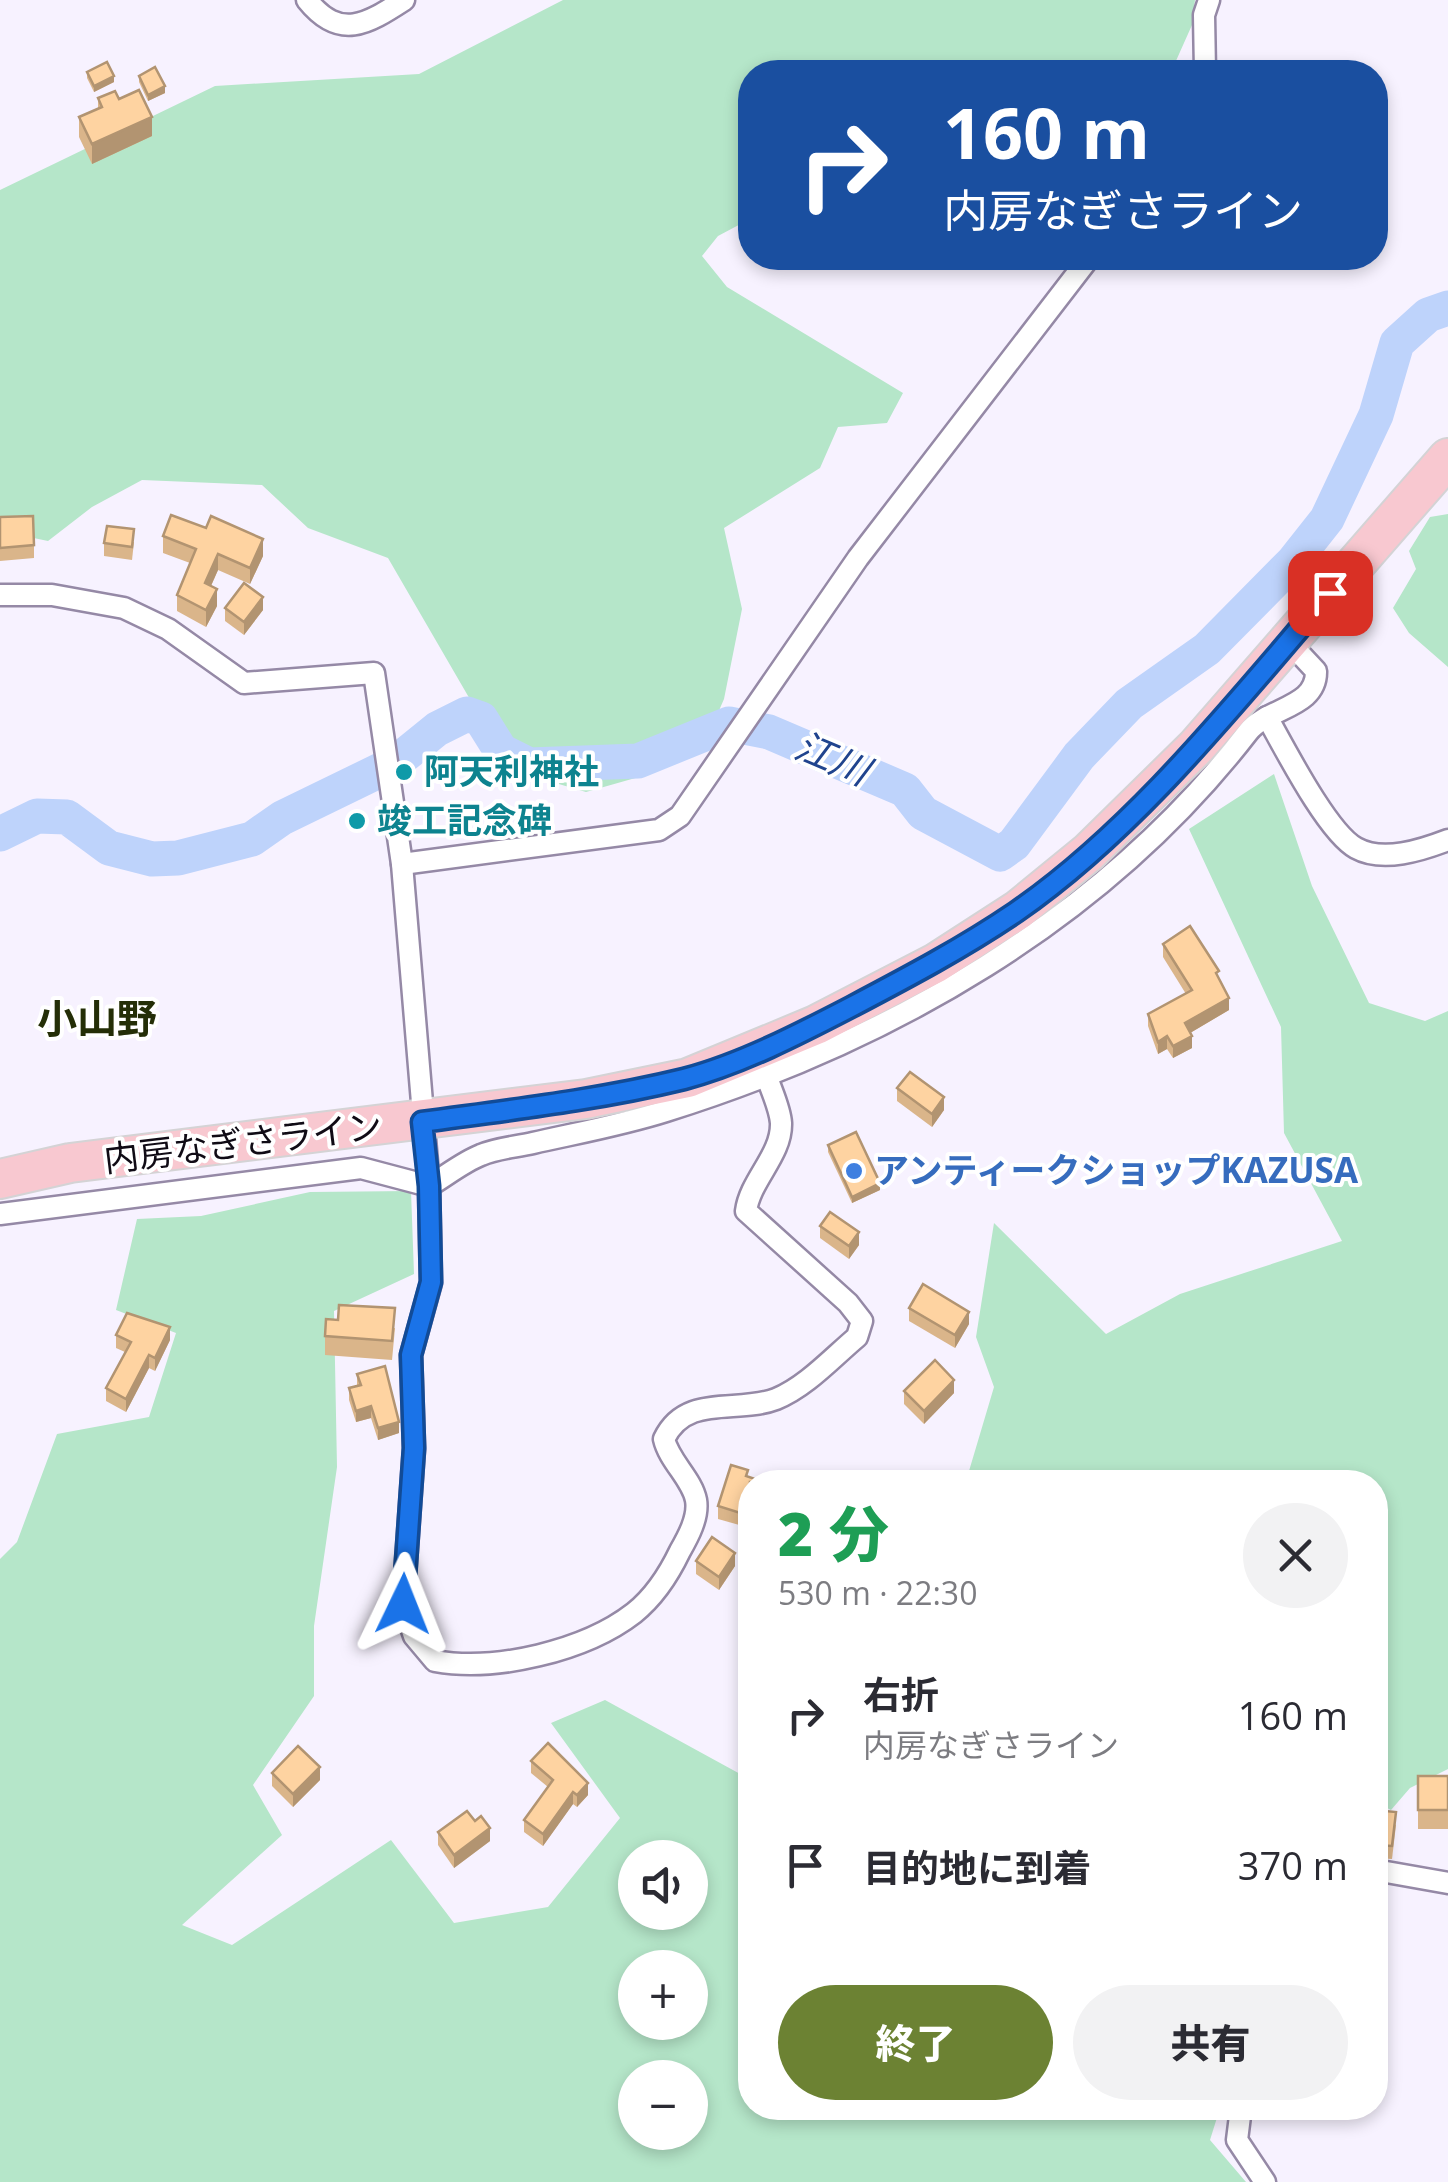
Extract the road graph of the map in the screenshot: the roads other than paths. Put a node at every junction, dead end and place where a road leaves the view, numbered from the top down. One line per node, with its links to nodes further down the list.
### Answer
1 (307, 0): 2 (street)
2 (404, 0)
3 (1209, 0): 4 (street)
4 (1205, 60)
5 (1080, 270): 11 (street)
6 (1448, 458): 8 (highway, 内房なぎさライン)
7 (0, 595): 11 (street)
8 (1288, 641): 9 (street); 13 (highway, 内房なぎさライン)
9 (1267, 717): 10 (street); 12 (street)
10 (1448, 840)
11 (402, 864): 13 (street)
12 (767, 1076): 15 (street); 15 (street)
13 (422, 1122): 14 (highway, 内房なぎさライン); 15 (street)
14 (0, 1179)
15 (429, 1186): 16 (street)
16 (0, 1214)
17 (1388, 1872): 18 (street)
18 (1448, 1883)
19 (1240, 2120): 20 (street)
20 (1265, 2182)

